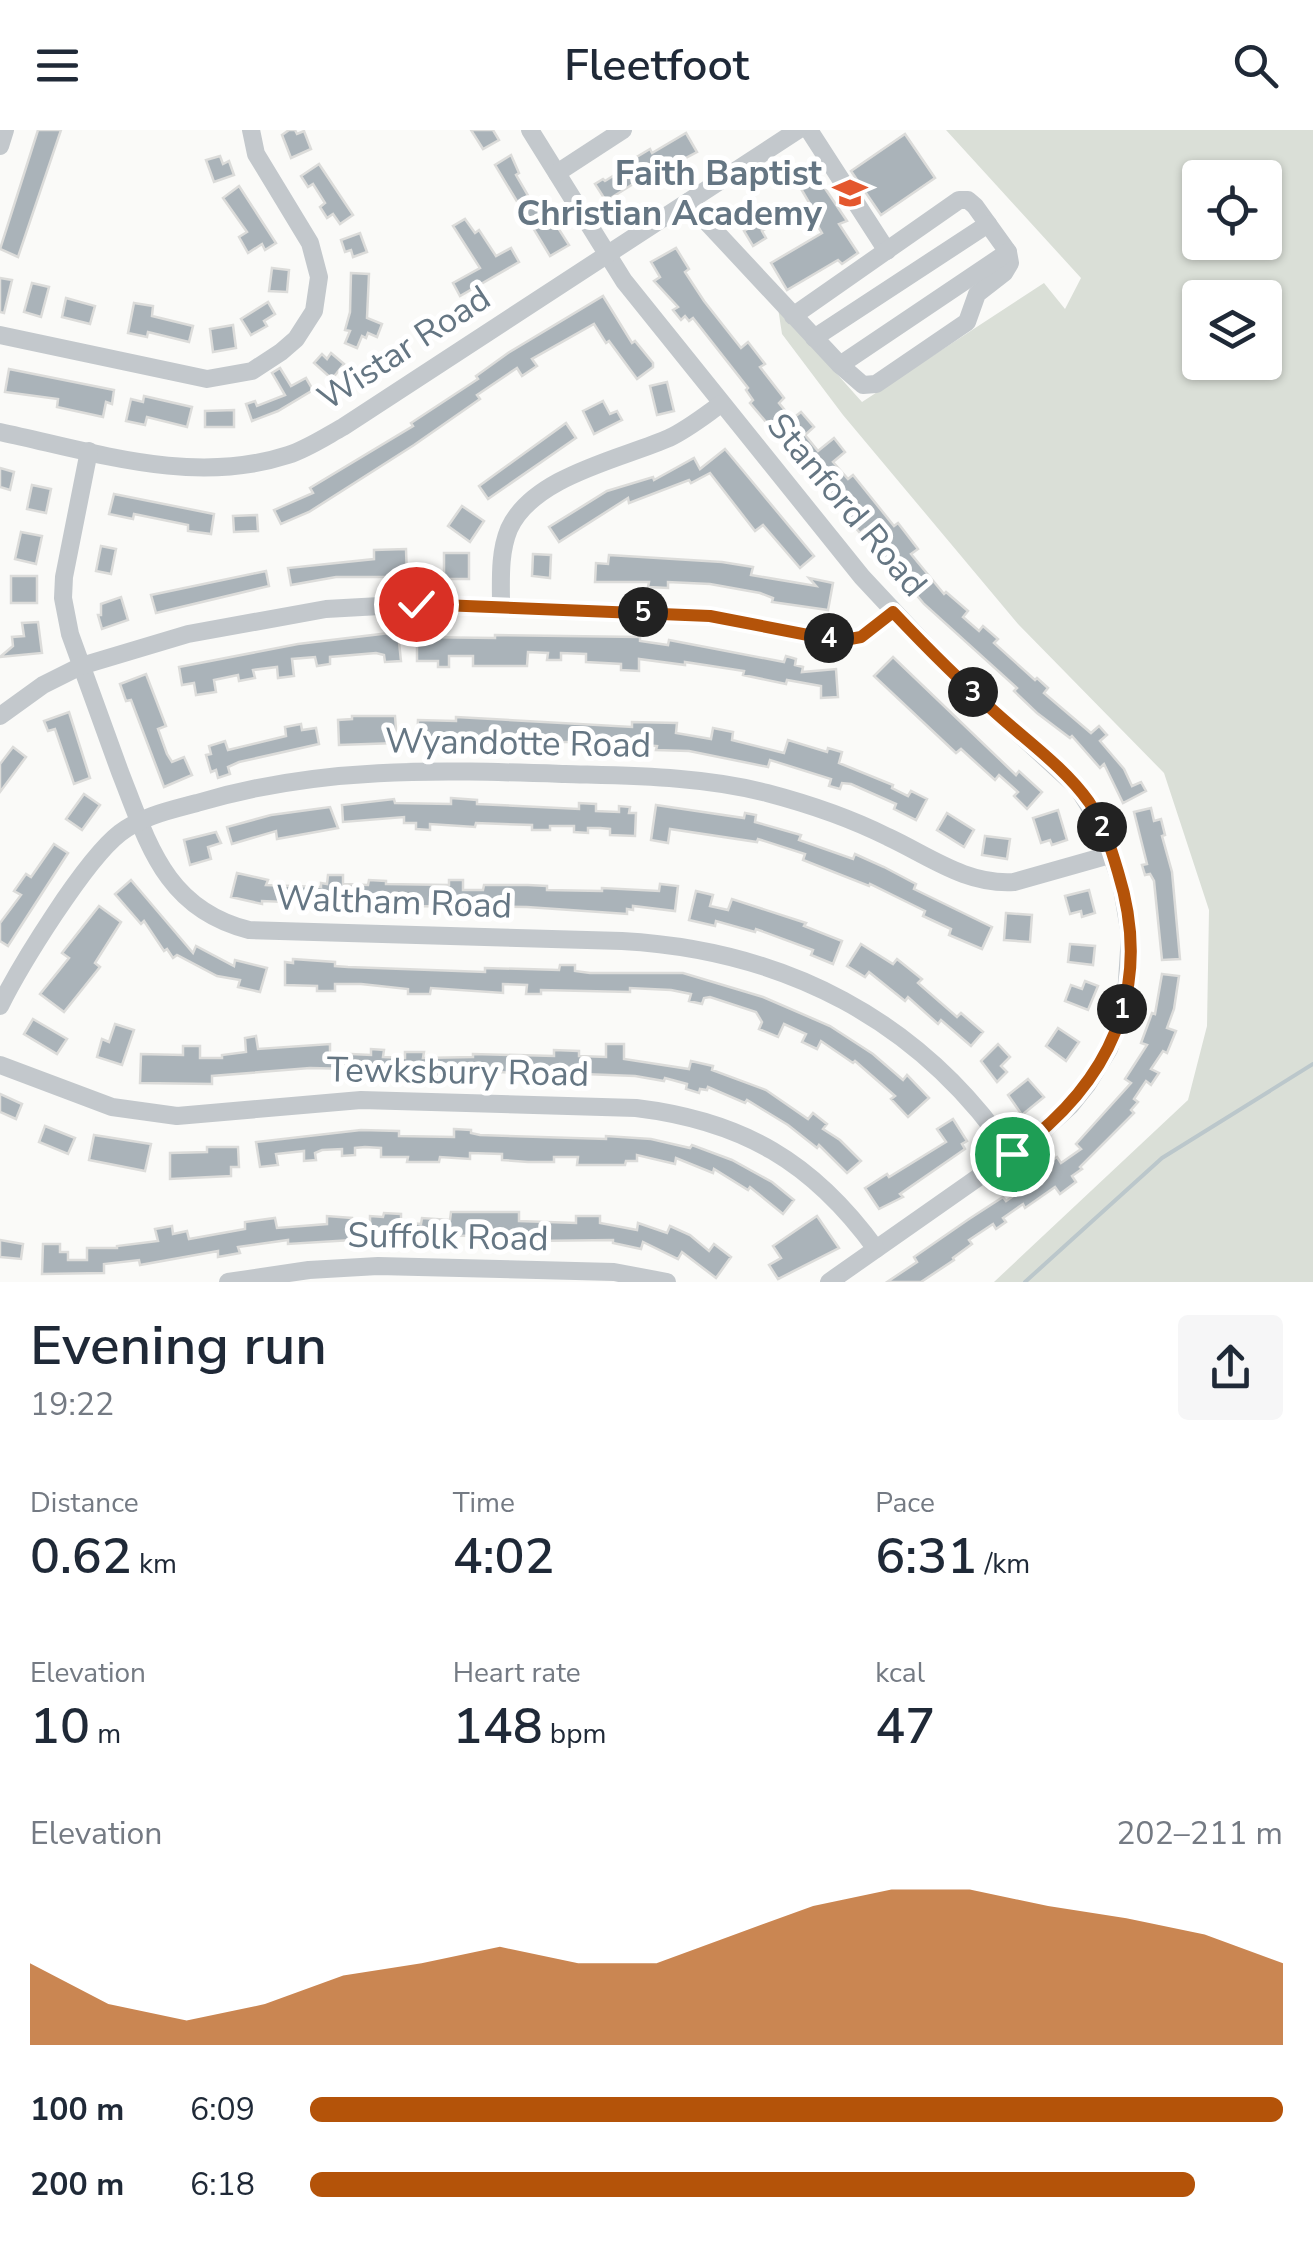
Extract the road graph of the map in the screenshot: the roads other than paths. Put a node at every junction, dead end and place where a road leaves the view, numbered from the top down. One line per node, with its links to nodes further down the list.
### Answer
1 (5, 130): 7 (street)
2 (251, 130): 15 (street)
3 (530, 130): 8 (street, Stanford Road)
4 (623, 130): 8 (street)
5 (798, 130): 9 (street, Wistar Road)
6 (810, 130): 11 (street)
7 (0, 146)
8 (556, 173): 13 (street, Stanford Road)
9 (688, 202): 13 (street, Wistar Road); 14 (street)
10 (988, 224): 11 (street); 12 (street); 16 (street)
11 (888, 251): 14 (street)
12 (1008, 252): 17 (street); 17 (street)
13 (608, 255): 18 (street, Stanford Road); 20 (street, Wistar Road)
14 (793, 316): 16 (street)
15 (0, 336)
16 (814, 338): 17 (street)
17 (840, 365)
18 (721, 404): 21 (street); 22 (street, Stanford Road)
19 (0, 432): 20 (street, Wistar Road)
20 (89, 450): 23 (street, Waltham Road)
21 (501, 606): 22 (street); 23 (street)
22 (893, 612): 26 (street, Stanford Road)
23 (81, 666): 24 (street); 25 (street, Waltham Road)
24 (0, 716)
25 (138, 822): 26 (street, Wyandotte Road); 27 (street, Wyandotte Road); 29 (street, Waltham Road)
26 (1112, 854): 29 (street, Stanford Road)
27 (0, 1006)
28 (0, 1065): 30 (street, Tewksbury Road)
29 (1012, 1154): 30 (street, Stanford Road)
30 (876, 1249): 33 (street, Stanford Road)
31 (228, 1282): 32 (street, Suffolk Road)
32 (666, 1282)
33 (829, 1282)

